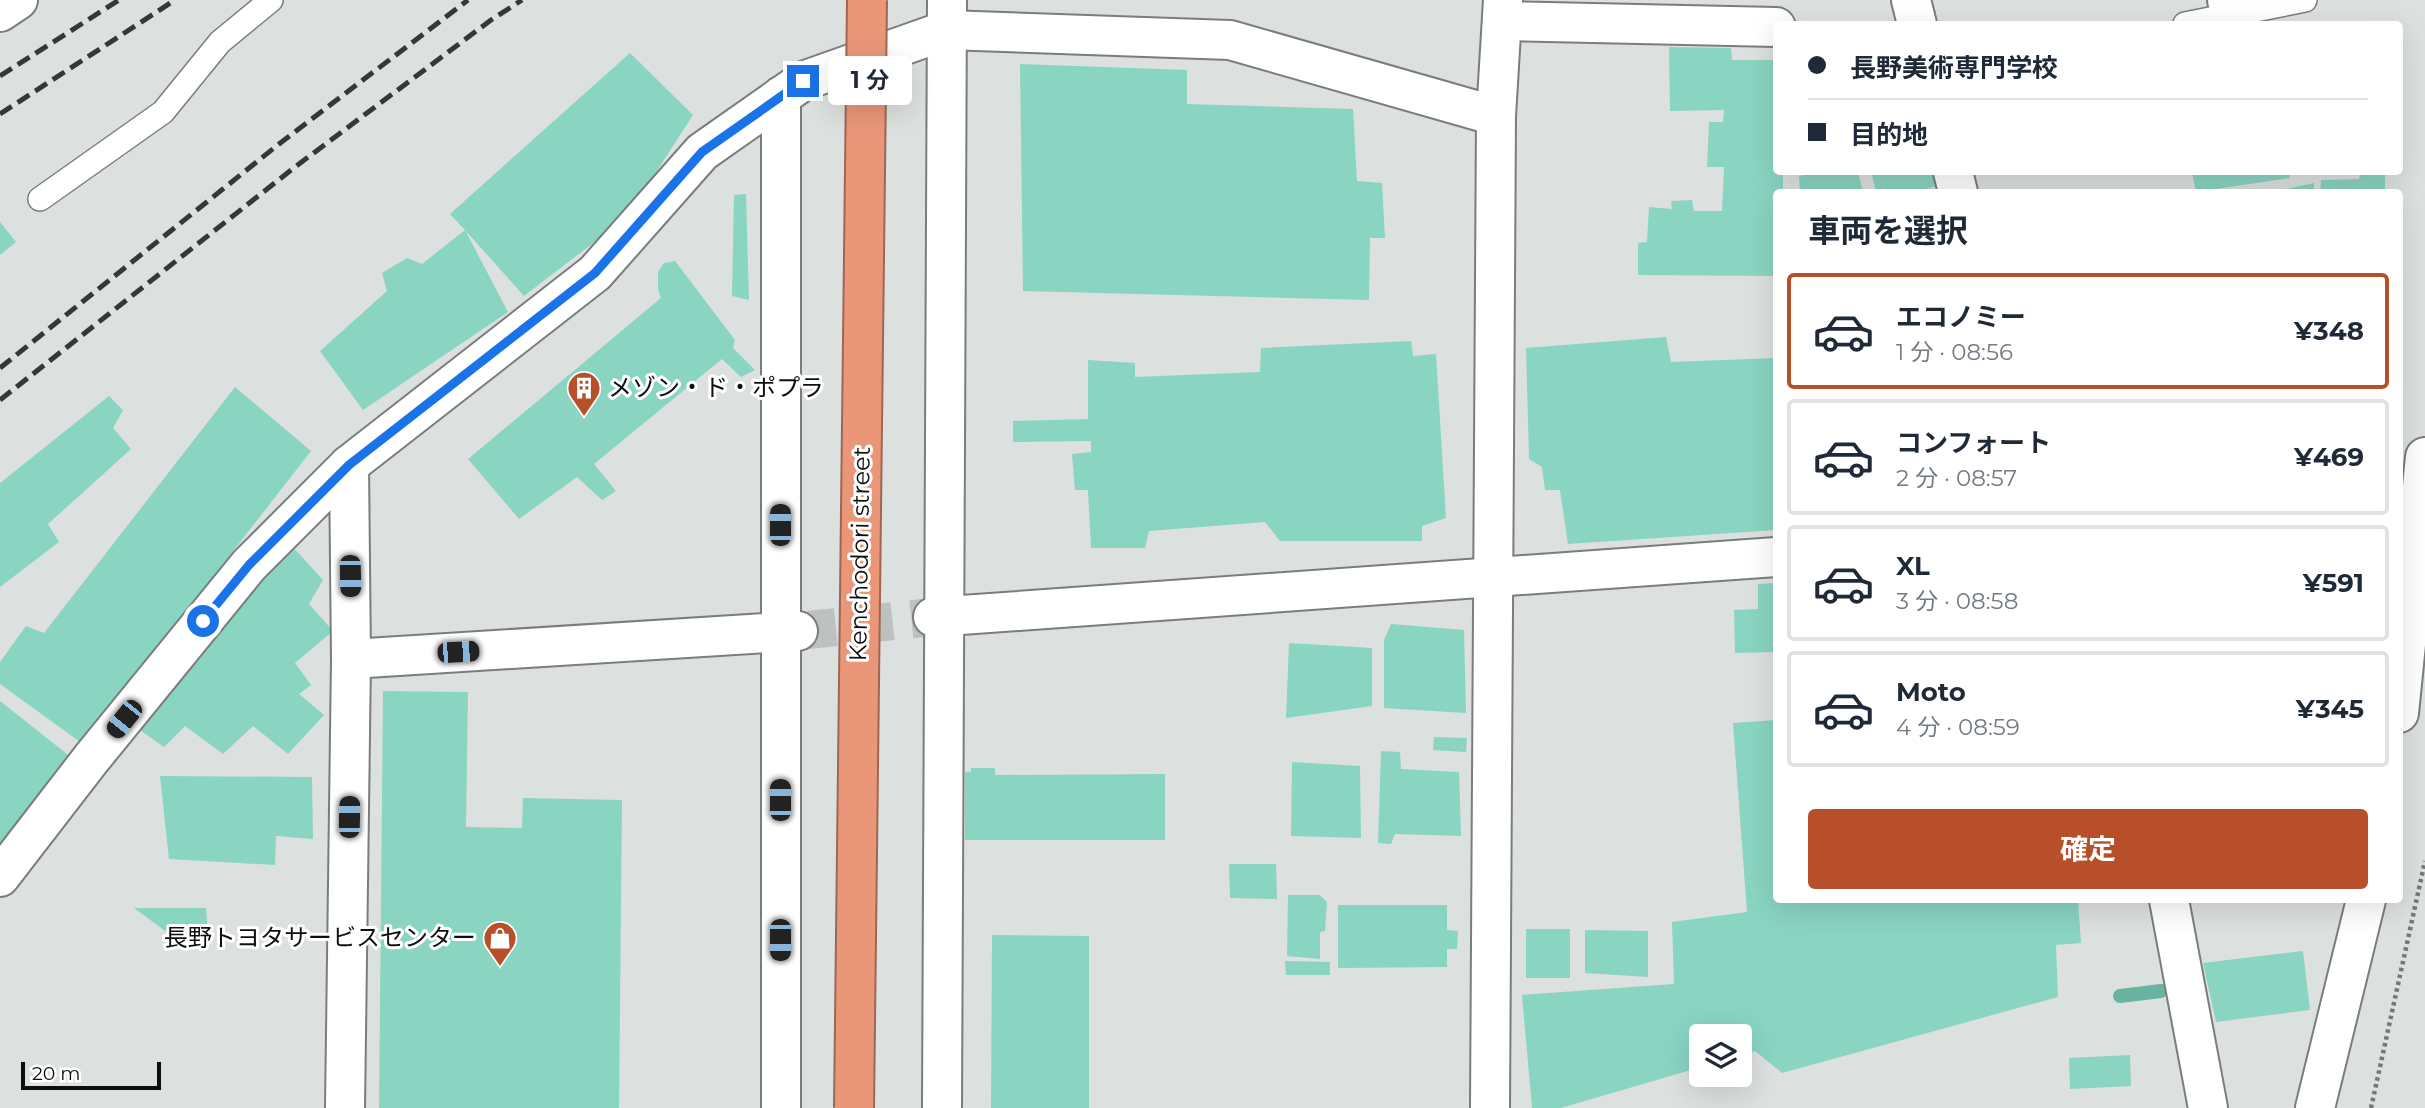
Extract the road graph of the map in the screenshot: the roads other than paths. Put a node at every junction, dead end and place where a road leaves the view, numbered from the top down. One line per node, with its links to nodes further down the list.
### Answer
1 (18, 0): 8 (street)
2 (271, 0): 15 (lane)
3 (867, 0): 29 (highway, Kenchodori street, bridge)
4 (1911, 0): 10 (street)
5 (2305, 0): 6 (lane)
6 (2229, 8): 11 (lane)
7 (1503, 11): 12 (street); 14 (street)
8 (0, 12)
9 (947, 15): 13 (street); 14 (street); 20 (street)
10 (1916, 21)
11 (2193, 21)
12 (1773, 27)
13 (781, 96): 17 (street); 21 (street)
14 (1496, 116): 19 (street)
15 (40, 199)
16 (2425, 457): 23 (street)
17 (349, 465): 22 (street); 24 (street)
18 (1773, 557): 19 (street)
19 (1492, 578): 20 (street); 31 (street)
20 (939, 616): 30 (street)
21 (789, 632): 22 (street); 28 (street)
22 (351, 659): 27 (street)
23 (2403, 674)
24 (0, 877)
25 (2170, 903): 32 (street)
26 (2365, 903): 33 (street)
27 (345, 1108)
28 (781, 1108)
29 (854, 1108)
30 (942, 1108)
31 (1490, 1108)
32 (2208, 1108)
33 (2315, 1108)

